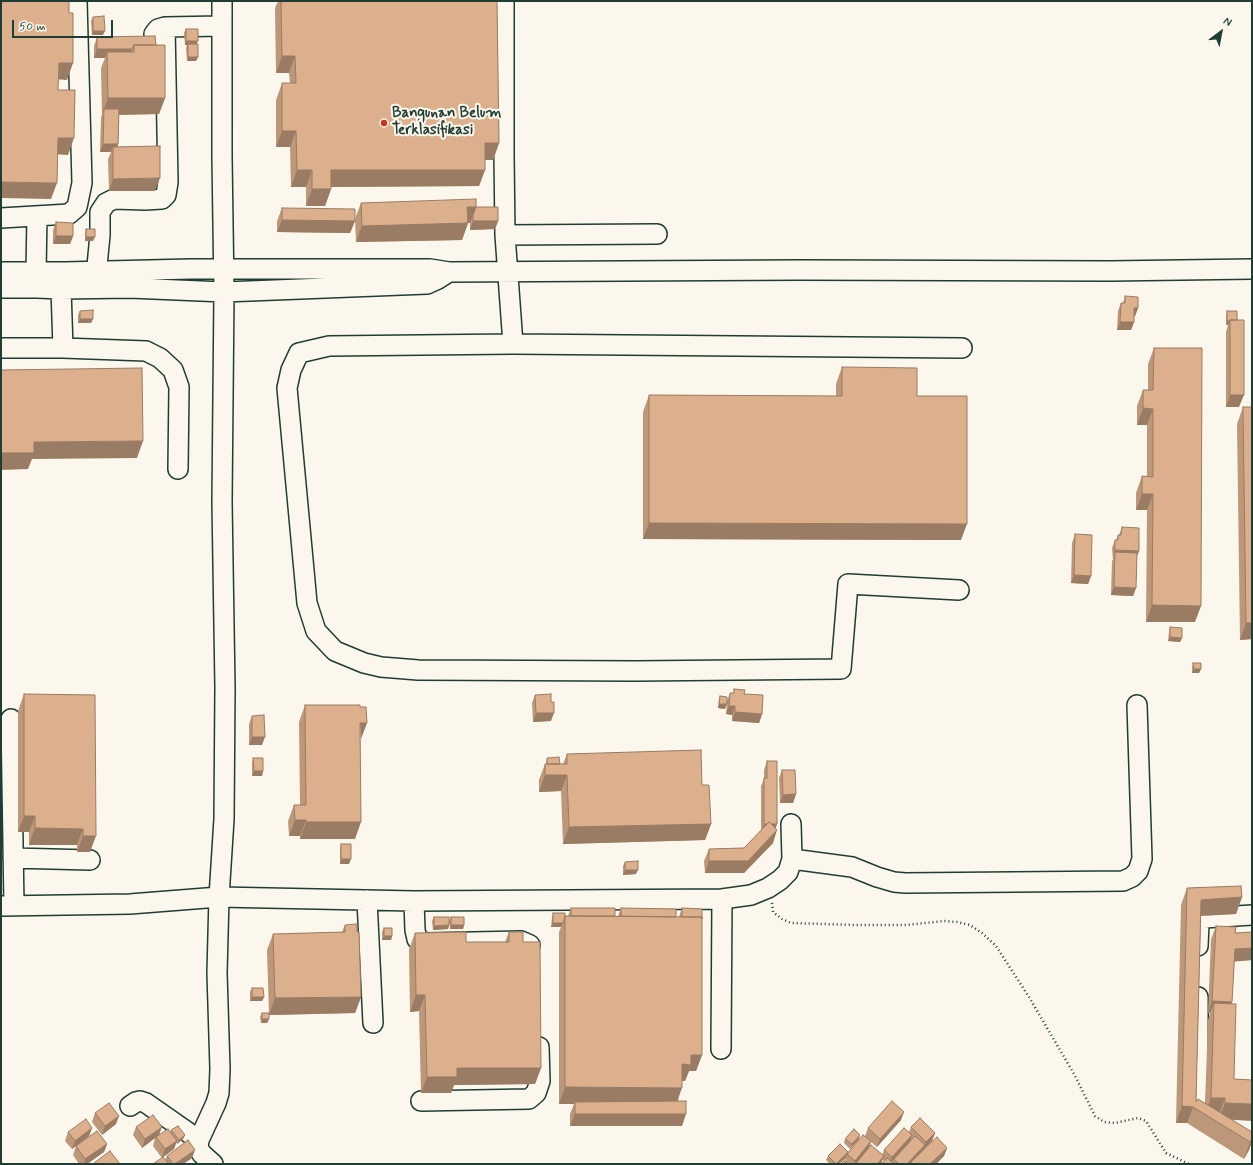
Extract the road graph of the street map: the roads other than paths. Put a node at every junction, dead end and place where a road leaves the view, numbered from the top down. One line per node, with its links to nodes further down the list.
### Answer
1 (77, 1): 7 (street)
2 (222, 1): 4 (street)
3 (504, 1): 10 (street)
4 (222, 26): 5 (street); 11 (street)
5 (165, 27): 6 (street); 13 (street)
6 (138, 41)
7 (37, 216): 8 (street); 17 (street)
8 (1, 218)
9 (657, 234): 10 (street)
10 (505, 235): 14 (street)
11 (224, 269): 13 (street); 16 (street); 20 (street)
12 (1252, 269): 14 (street)
13 (98, 271): 17 (street)
14 (507, 271): 16 (street); 21 (street)
15 (1, 272): 17 (street)
16 (449, 272): 20 (street)
17 (37, 280): 18 (street); 19 (street)
18 (1, 288)
19 (61, 289): 20 (street); 23 (street)
20 (224, 292): 33 (street)
21 (512, 344): 24 (street); 26 (street)
22 (1, 348): 23 (street)
23 (63, 348): 25 (street)
24 (962, 348)
25 (178, 469)
26 (959, 590)
27 (1137, 705): 31 (street)
28 (11, 719): 30 (street)
29 (791, 824): 31 (street)
30 (13, 858): 32 (street); 37 (street)
31 (792, 859): 34 (street)
32 (90, 860)
33 (219, 897): 35 (street); 37 (street); 46 (street)
34 (722, 899): 36 (street); 42 (street)
35 (367, 900): 36 (street); 40 (street)
36 (414, 901): 39 (street)
37 (8, 906)
38 (1252, 915): 45 (street)
39 (537, 964)
40 (373, 1023)
41 (538, 1027): 43 (street)
42 (721, 1049)
43 (421, 1100)
44 (130, 1106): 46 (street)
45 (1217, 1129)
46 (198, 1140): 47 (street)
47 (213, 1164)

